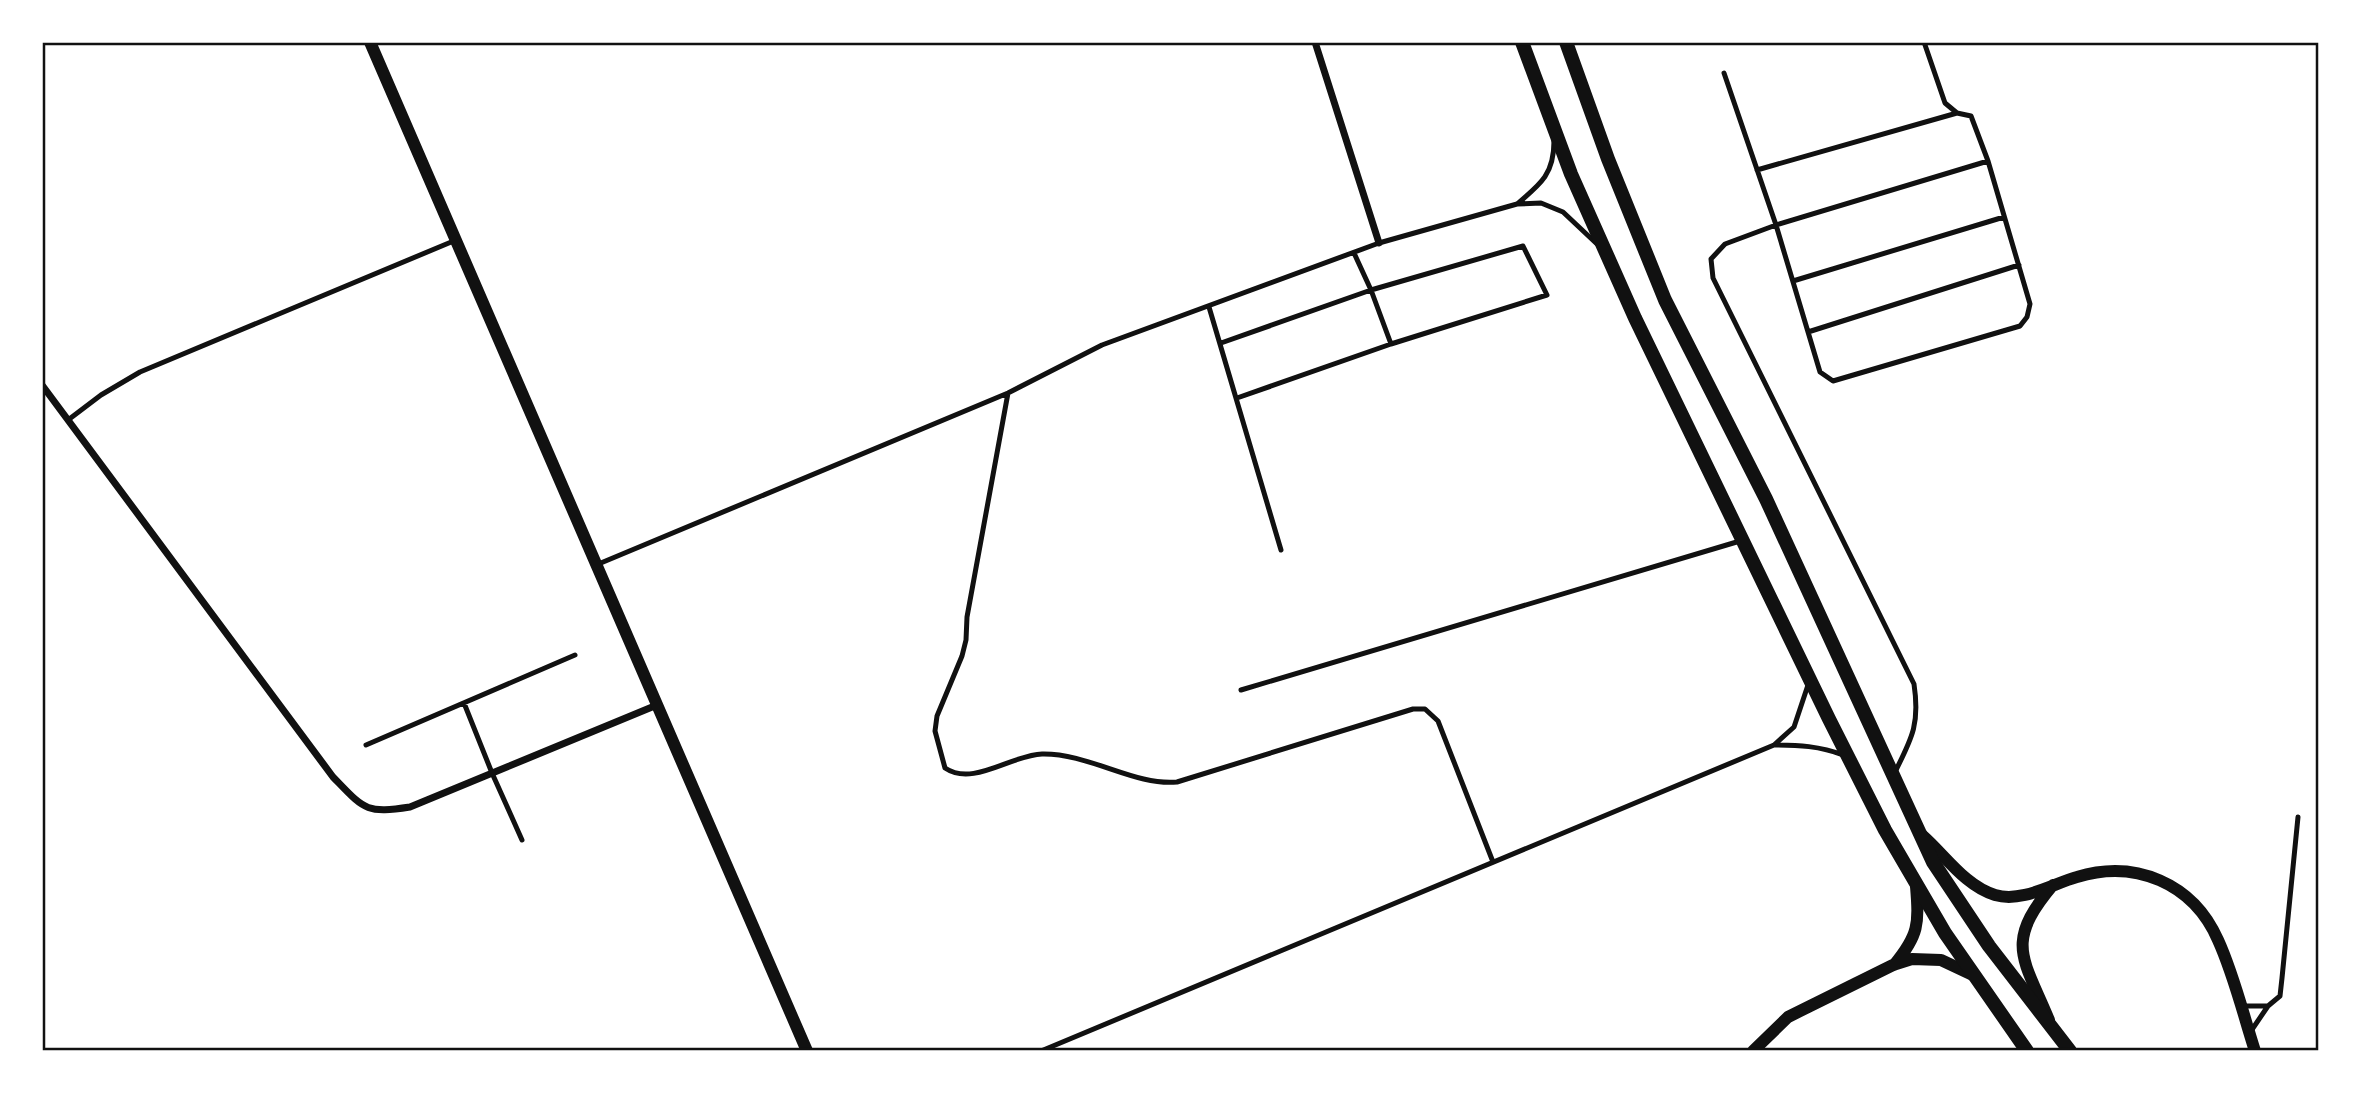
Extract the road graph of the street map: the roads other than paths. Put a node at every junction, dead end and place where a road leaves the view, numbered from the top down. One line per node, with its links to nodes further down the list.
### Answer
1 (370, 42): 14 (street)
2 (1315, 42): 15 (street)
3 (1522, 42): 8 (main road)
4 (1566, 42): 41 (main road)
5 (1924, 42): 7 (lane)
6 (1724, 73): 10 (lane)
7 (1957, 113): 9 (lane); 10 (lane)
8 (1554, 129): 11 (lane); 17 (main road)
9 (1988, 161): 12 (lane); 13 (lane)
10 (1757, 170): 13 (lane)
11 (1517, 204): 15 (lane); 17 (lane)
12 (2004, 217): 18 (lane); 19 (lane)
13 (1776, 225): 19 (lane); 41 (lane)
14 (456, 240): 28 (lane); 31 (street)
15 (1379, 243): 16 (lane)
16 (1354, 253): 20 (lane); 21 (lane)
17 (1607, 255): 29 (main road)
18 (2019, 265): 22 (lane); 22 (lane)
19 (1793, 281): 22 (lane)
20 (1371, 290): 23 (lane); 24 (lane); 24 (lane)
21 (1209, 307): 23 (lane); 26 (lane)
22 (1808, 332)
23 (1221, 342): 27 (lane)
24 (1391, 344): 27 (lane)
25 (42, 385): 28 (street)
26 (1008, 393): 31 (lane); 45 (lane)
27 (1237, 398): 30 (lane)
28 (68, 421): 40 (street)
29 (1743, 540): 33 (main road); 34 (lane)
30 (1281, 550)
31 (596, 565): 36 (street)
32 (575, 655): 35 (lane)
33 (1810, 680): 38 (lane); 39 (main road)
34 (1241, 690)
35 (464, 703): 37 (lane); 40 (lane)
36 (657, 705): 40 (street); 55 (street)
37 (366, 745)
38 (1774, 745): 39 (lane); 45 (lane)
39 (1848, 757): 46 (main road)
40 (492, 773): 44 (lane)
41 (1894, 776): 43 (main road)
42 (2298, 817): 51 (lane)
43 (1919, 832): 47 (street); 52 (main road)
44 (522, 840)
45 (1493, 862): 56 (lane)
46 (1916, 884): 48 (street); 49 (main road)
47 (2054, 885): 50 (street); 52 (street)
48 (1893, 965): 49 (street); 57 (street)
49 (1976, 977): 54 (main road)
50 (2240, 1006): 51 (lane); 53 (street)
51 (2268, 1006): 53 (lane)
52 (2053, 1028): 58 (main road)
53 (2249, 1033): 59 (street)
54 (2024, 1048)
55 (807, 1051)
56 (1041, 1051)
57 (1753, 1051)
58 (2070, 1051)
59 (2255, 1051)

